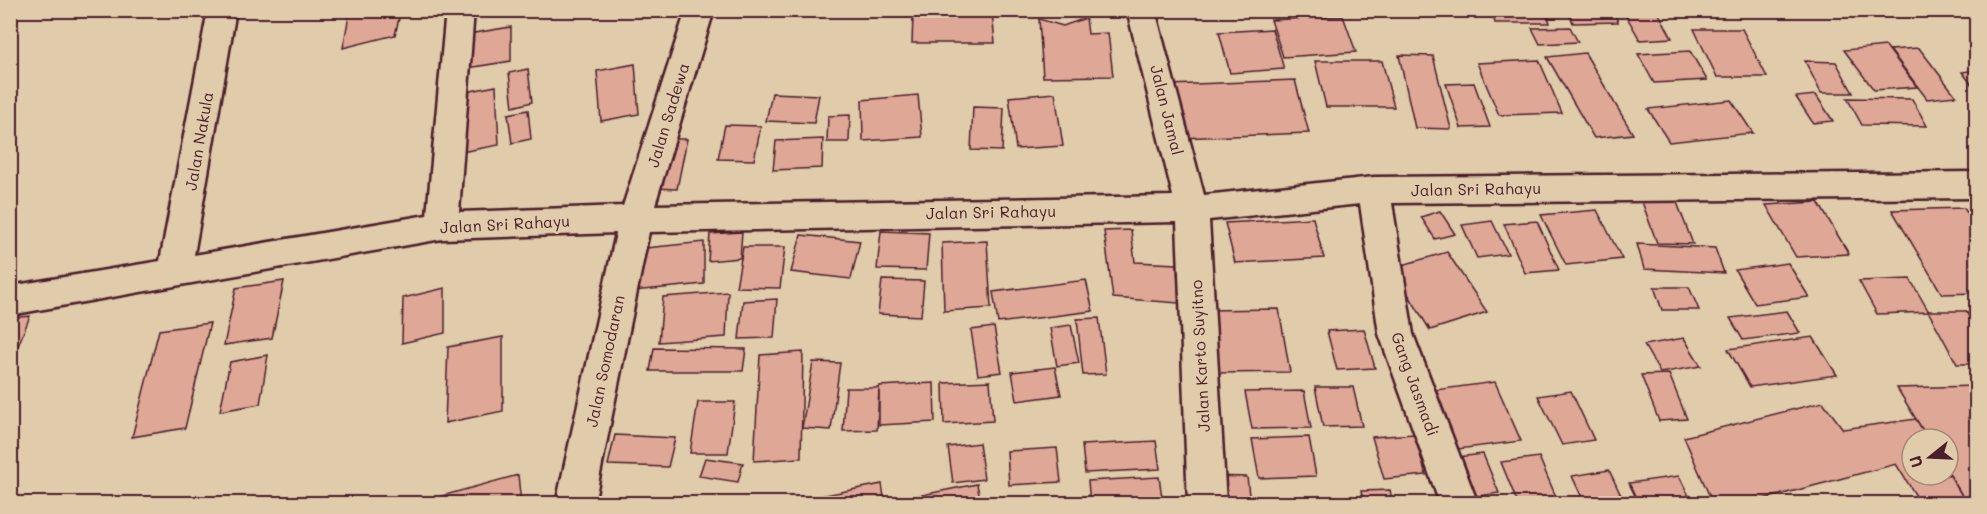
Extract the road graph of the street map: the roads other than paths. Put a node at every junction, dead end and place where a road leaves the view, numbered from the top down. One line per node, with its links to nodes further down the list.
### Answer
1 (222, 10): 10 (street, Jalan Nakula)
2 (460, 10): 9 (street)
3 (700, 10): 8 (street, Jalan Sadewa)
4 (1141, 10): 7 (street, Jalan Jamal)
5 (1977, 185): 6 (street, Jalan Sri Rahayu)
6 (1374, 190): 7 (street, Jalan Sri Rahayu); 14 (street, Gang Jasmadi)
7 (1192, 209): 8 (street, Jalan Sri Rahayu); 13 (street, Jalan Karto Suyitno)
8 (635, 219): 9 (street, Jalan Sri Rahayu); 12 (street, Jalan Somodaran)
9 (442, 226): 10 (street, Jalan Sri Rahayu)
10 (175, 271): 11 (street, Jalan Sri Rahayu)
11 (10, 301)
12 (575, 504)
13 (1208, 504)
14 (1459, 504)

